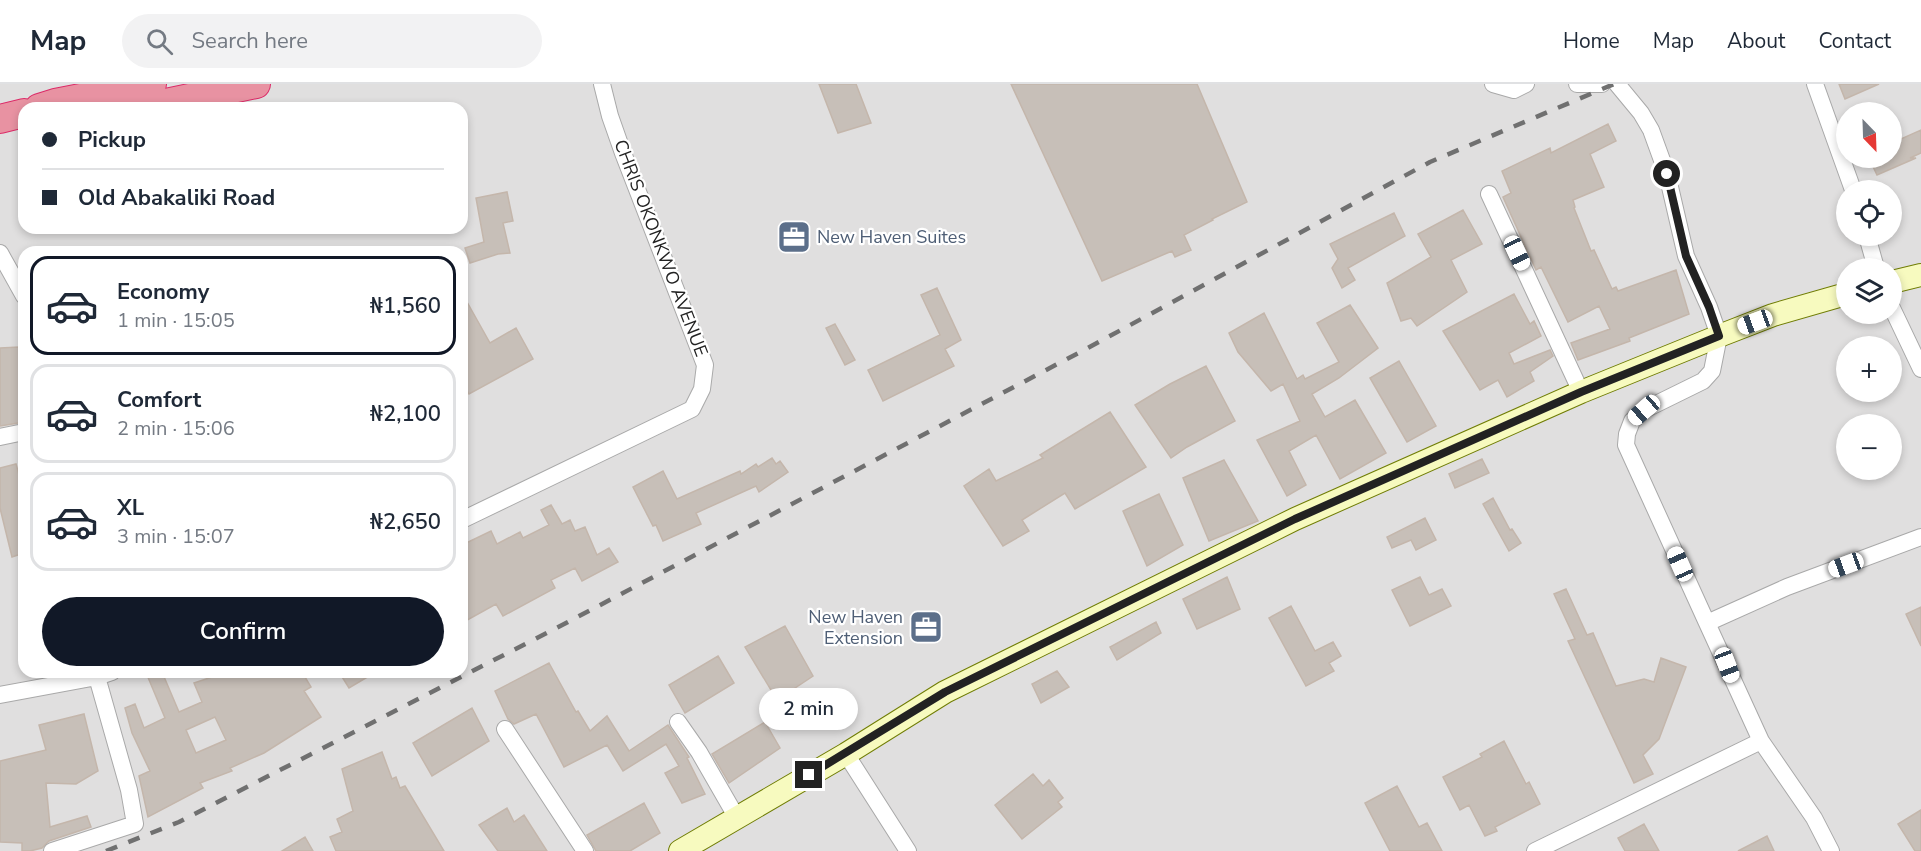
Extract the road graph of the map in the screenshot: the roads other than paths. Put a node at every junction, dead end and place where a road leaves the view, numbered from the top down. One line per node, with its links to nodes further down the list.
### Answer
1 (152, 84): 10 (highway)
2 (256, 84): 11 (highway)
3 (602, 84): 29 (street, CHRIS OKONKWO AVENUE)
4 (1493, 84): 5 (street)
5 (1526, 84)
6 (1577, 84): 7 (street)
7 (1602, 84)
8 (1617, 84): 24 (street)
9 (1815, 84): 16 (street)
10 (55, 102)
11 (170, 102)
12 (18, 114): 13 (highway)
13 (0, 119)
14 (18, 134): 15 (highway)
15 (0, 139)
16 (1849, 180)
17 (1489, 194): 26 (street)
18 (0, 253): 21 (street)
19 (1921, 274): 20 (main road)
20 (1902, 279)
21 (18, 285)
22 (1836, 297): 24 (main road)
23 (1900, 324): 25 (street)
24 (1719, 336): 26 (main road); 31 (street)
25 (1921, 369)
26 (1581, 392): 38 (main road)
27 (18, 433): 28 (street)
28 (0, 437)
29 (468, 517)
30 (1921, 537): 31 (street)
31 (1707, 623): 37 (street)
32 (84, 678): 34 (street)
33 (105, 678): 41 (street)
34 (0, 695)
35 (678, 722): 39 (street)
36 (505, 729): 42 (street)
37 (1761, 741): 40 (street); 45 (street)
38 (846, 754): 39 (main road); 44 (street)
39 (737, 818): 43 (main road)
40 (1544, 849)
41 (52, 851)
42 (585, 851)
43 (680, 851)
44 (909, 851)
45 (1831, 851)

